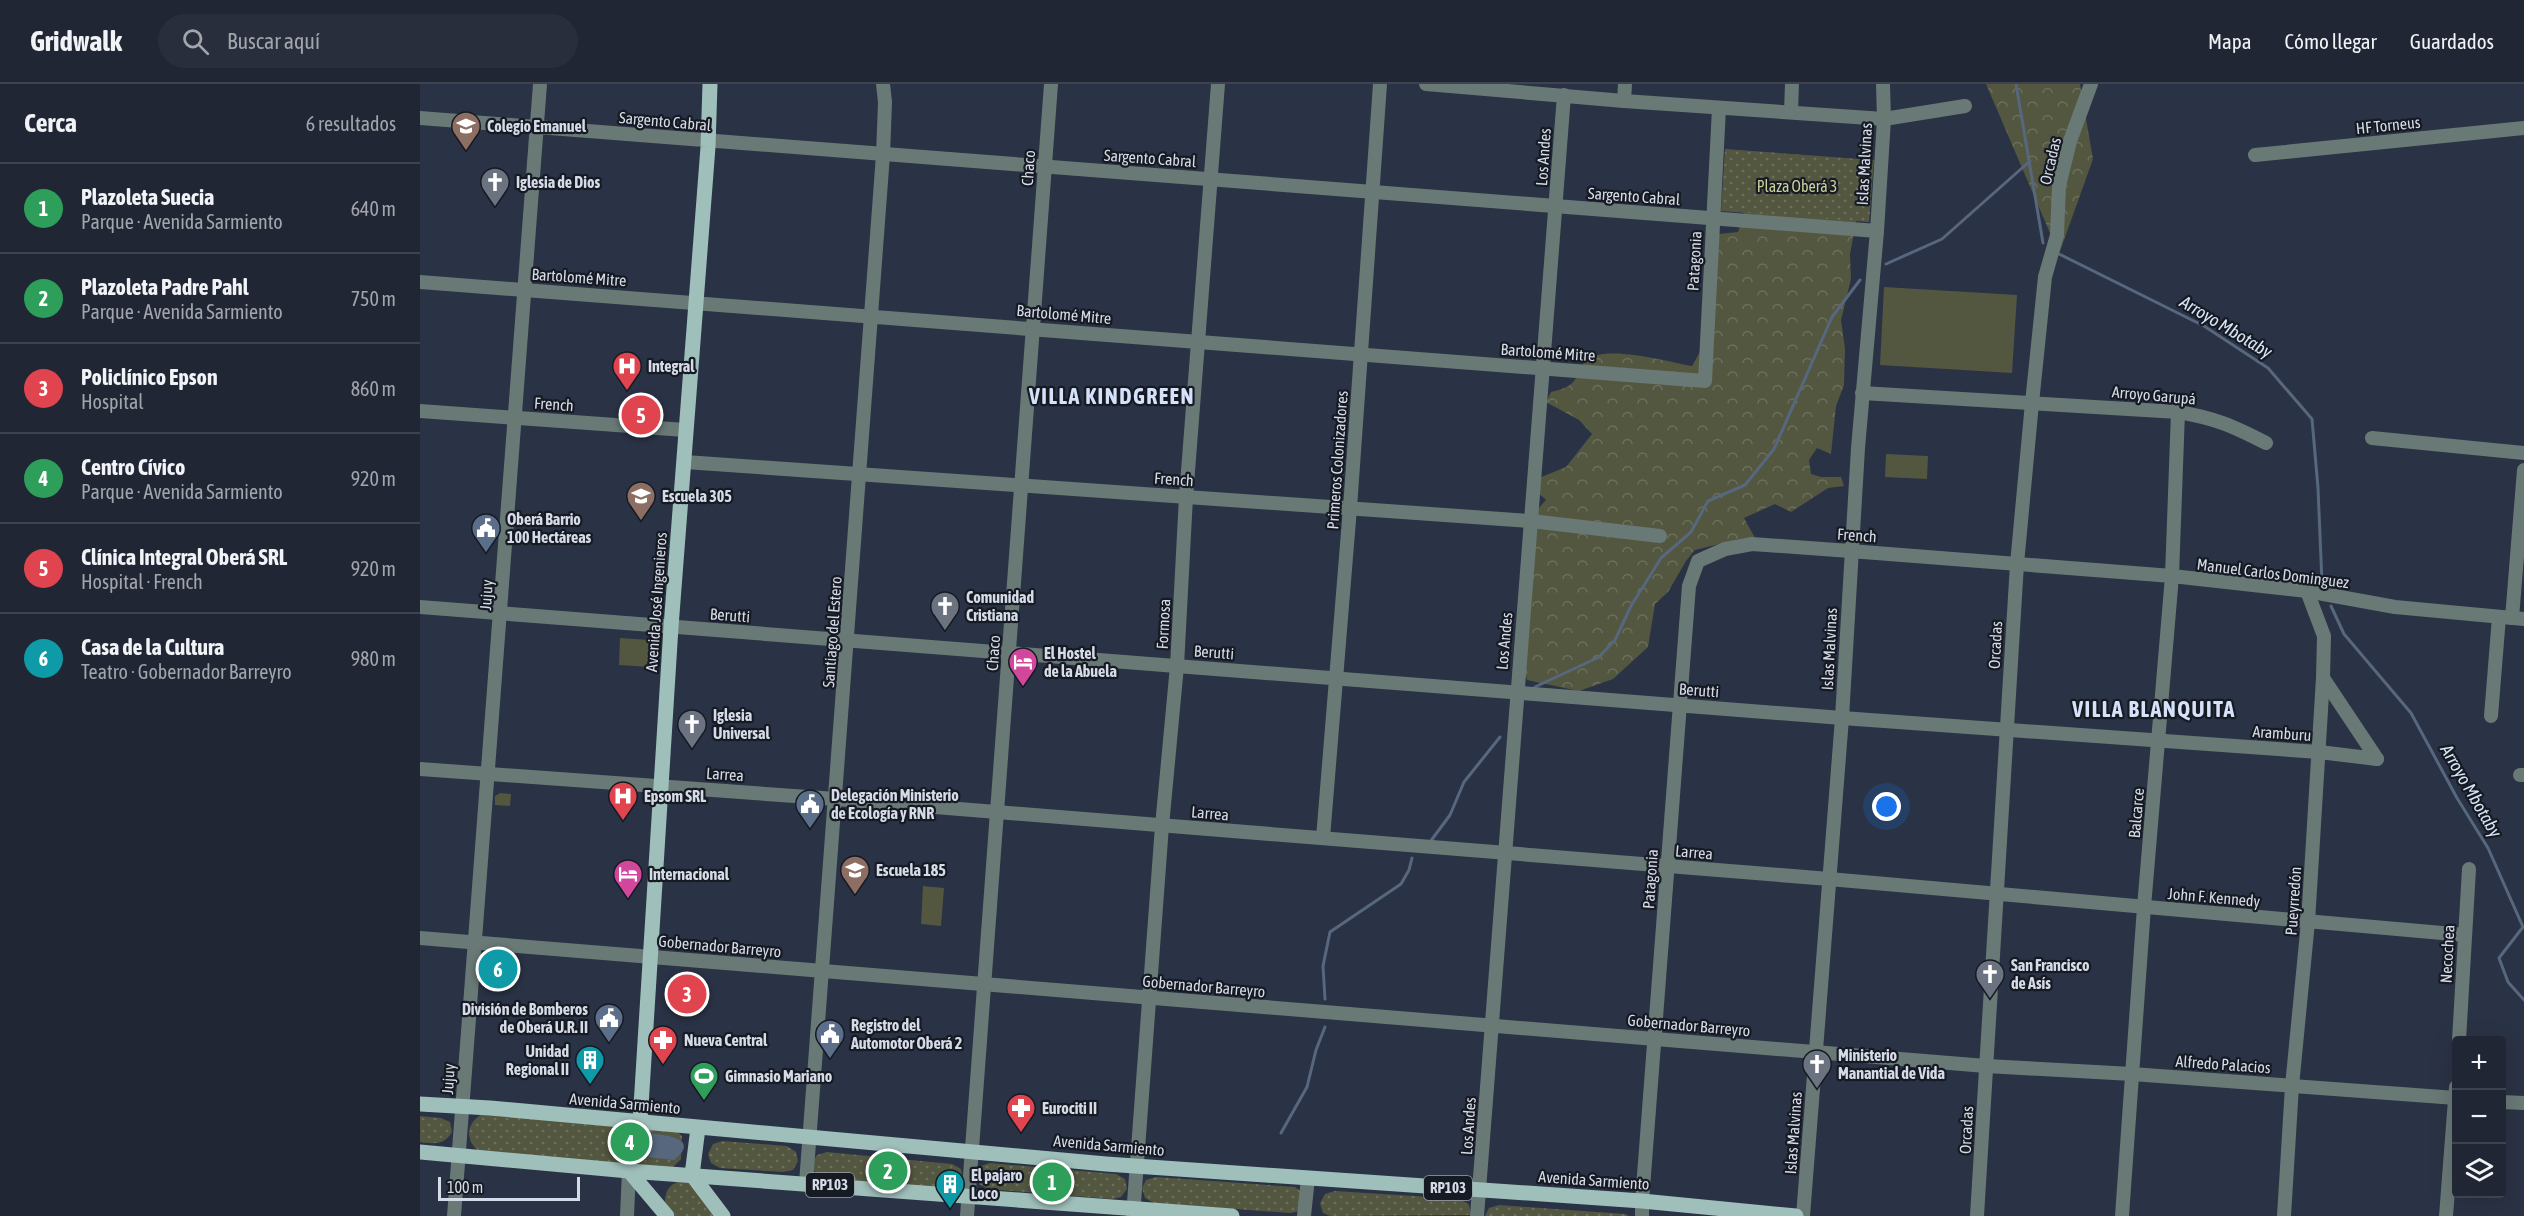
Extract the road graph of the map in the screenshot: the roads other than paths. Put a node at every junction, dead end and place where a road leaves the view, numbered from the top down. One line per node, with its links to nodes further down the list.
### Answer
1 (540, 84): 20 (street, Jujuy)
2 (710, 84): 22 (main road, Avenida José Ingenieros)
3 (883, 84): 23 (street, Santiago del Estero)
4 (1051, 84): 25 (street, Chaco)
5 (1218, 84): 26 (street, Formosa)
6 (1380, 84): 27 (street, Primeros Colonizadores)
7 (1426, 84): 12 (street)
8 (1625, 84): 14 (street)
9 (1792, 84): 17 (street)
10 (1883, 84): 19 (street, Islas Malvinas)
11 (2091, 84): 41 (street, Orcadas)
12 (1457, 86): 13 (street)
13 (1564, 95): 14 (street); 28 (street, Los Andes)
14 (1624, 101): 16 (street)
15 (1965, 106): 19 (street)
16 (1719, 108): 17 (street); 29 (street, Patagonia)
17 (1791, 112): 19 (street)
18 (420, 118): 20 (street, Sargento Cabral)
19 (1884, 118): 30 (street, Islas Malvinas)
20 (537, 128): 22 (street, Sargento Cabral); 32 (street, Jujuy)
21 (2524, 128): 24 (street, HF Torneus)
22 (708, 141): 23 (street, Sargento Cabral); 33 (main road, Avenida José Ingenieros)
23 (883, 155): 25 (street, Sargento Cabral); 34 (street, Santiago del Estero)
24 (2255, 155)
25 (1044, 167): 26 (street, Sargento Cabral); 35 (street, Chaco)
26 (1210, 178): 27 (street, Sargento Cabral); 36 (street, Formosa)
27 (1372, 192): 28 (street, Sargento Cabral); 37 (street, Primeros Colonizadores)
28 (1556, 207): 29 (street, Sargento Cabral); 38 (street, Los Andes)
29 (1713, 219): 30 (street, Sargento Cabral); 39 (street, Patagonia)
30 (1877, 231): 40 (street, Islas Malvinas)
31 (420, 282): 32 (street, Bartolomé Mitre)
32 (524, 290): 33 (street, Bartolomé Mitre); 44 (street, Jujuy)
33 (696, 303): 34 (street, Bartolomé Mitre); 45 (main road, Avenida José Ingenieros)
34 (870, 316): 35 (street, Bartolomé Mitre); 51 (street, Santiago del Estero)
35 (1032, 328): 36 (street, Bartolomé Mitre); 52 (street, Chaco)
36 (1197, 342): 37 (street, Bartolomé Mitre); 53 (street, Formosa)
37 (1361, 354): 38 (street, Bartolomé Mitre); 54 (street, Primeros Colonizadores)
38 (1543, 368): 39 (street, Bartolomé Mitre); 55 (street, Los Andes)
39 (1705, 381)
40 (1862, 393): 41 (street); 57 (street, Islas Malvinas)
41 (2032, 403): 43 (street, Arroyo Garupá); 59 (street, Orcadas)
42 (420, 411): 44 (street, French)
43 (2178, 412): 47 (street, Arroyo Garupá); 60 (street, Balcarce)
44 (515, 418): 45 (street, French); 63 (street, Jujuy)
45 (685, 430): 49 (main road, Avenida José Ingenieros)
46 (2373, 438): 48 (street)
47 (2266, 443)
48 (2524, 453)
49 (685, 462): 51 (street, French); 65 (main road, Avenida José Ingenieros)
50 (2524, 471): 64 (street)
51 (859, 474): 52 (street, French); 66 (street, Santiago del Estero)
52 (1020, 485): 53 (street, French); 67 (street, Chaco)
53 (1186, 497): 54 (street, French); 68 (street, Formosa)
54 (1350, 508): 55 (street, French); 69 (street, Primeros Colonizadores)
55 (1531, 521): 56 (street, French); 71 (street, Los Andes)
56 (1660, 536)
57 (1850, 551): 58 (street, French); 59 (street, French); 74 (street, Islas Malvinas)
58 (1698, 561): 72 (street, Patagonia)
59 (2017, 564): 60 (street, Manuel Carlos Dominguez); 75 (street, Orcadas)
60 (2172, 576): 61 (street, Manuel Carlos Dominguez); 76 (street, Balcarce)
61 (2307, 591): 64 (street, Manuel Carlos Dominguez); 70 (street, Pueyrredón)
62 (420, 607): 63 (street, Berutti)
63 (501, 613): 65 (street, Berutti); 79 (street, Jujuy)
64 (2512, 618): 73 (street)
65 (671, 627): 66 (street, Berutti); 80 (main road, Avenida José Ingenieros)
66 (848, 640): 67 (street, Berutti); 81 (street, Santiago del Estero)
67 (1009, 653): 68 (street, Berutti); 82 (street, Chaco)
68 (1177, 666): 69 (street, Berutti); 83 (street, Formosa)
69 (1336, 678): 71 (street, Berutti); 84 (street, Primeros Colonizadores)
70 (2323, 678): 77 (street, Pueyrredón); 77 (street, Aramburu)
71 (1517, 692): 72 (street, Berutti); 85 (street, Los Andes)
72 (1680, 705): 74 (street, Berutti); 86 (street, Patagonia)
73 (2491, 716)
74 (1842, 718): 75 (street, Berutti); 88 (street, Islas Malvinas)
75 (2006, 730): 76 (street, Aramburu); 89 (street, Orcadas)
76 (2159, 742): 77 (street, Aramburu); 90 (street, Balcarce)
77 (2319, 752): 91 (street, Pueyrredón)
78 (420, 769): 79 (street, Larrea)
79 (489, 773): 80 (street, Larrea); 94 (street, Jujuy)
80 (662, 786): 81 (street, Larrea); 95 (main road, Avenida José Ingenieros)
81 (836, 799): 82 (street, Larrea); 96 (street, Santiago del Estero)
82 (997, 812): 83 (street, Larrea); 97 (street, Chaco)
83 (1162, 826): 84 (street, Larrea); 98 (street, Formosa)
84 (1323, 838): 85 (street, Larrea)
85 (1505, 853): 86 (street, Larrea); 99 (street, Los Andes)
86 (1668, 866): 88 (street, Larrea); 101 (street, Patagonia)
87 (2469, 868): 92 (street, Necochea)
88 (1829, 879): 89 (street, Larrea); 102 (street, Islas Malvinas)
89 (1997, 894): 90 (street, John F. Kennedy); 103 (street, Orcadas)
90 (2144, 907): 91 (street, John F. Kennedy); 104 (street, Balcarce)
91 (2308, 922): 92 (street, John F. Kennedy); 105 (street, Pueyrredón)
92 (2465, 935): 100 (street, Necochea)
93 (420, 938): 94 (street, Gobernador Barreyro)
94 (476, 943): 95 (street, Gobernador Barreyro); 110 (street, Jujuy)
95 (650, 957): 96 (street, Gobernador Barreyro); 111 (main road, Avenida José Ingenieros)
96 (822, 971): 97 (street, Gobernador Barreyro); 113 (street, Santiago del Estero)
97 (983, 984): 98 (street, Gobernador Barreyro); 116 (street, Chaco)
98 (1149, 998): 99 (street, Gobernador Barreyro); 118 (street, Formosa)
99 (1492, 1026): 101 (street, Gobernador Barreyro); 123 (street, Los Andes)
100 (2459, 1036)
101 (1654, 1039): 102 (street, Gobernador Barreyro); 125 (street, Patagonia)
102 (1816, 1052): 103 (street, Gobernador Barreyro); 136 (street, Islas Malvinas)
103 (1986, 1066): 104 (street, Alfredo Palacios); 137 (street, Orcadas)
104 (2132, 1074): 105 (street, Alfredo Palacios); 138 (street, Balcarce)
105 (2292, 1086): 106 (street, Alfredo Palacios); 139 (street, Pueyrredón)
106 (2452, 1098)
107 (2506, 1102): 108 (street)
108 (2524, 1103)
109 (420, 1104): 110 (main road, Avenida Sarmiento / RP103)
110 (463, 1108): 111 (main road, Avenida Sarmiento / RP103); 117 (street, Jujuy)
111 (640, 1122): 112 (main road, Avenida Sarmiento / RP103)
112 (698, 1128): 113 (main road, Avenida Sarmiento / RP103); 120 (main road)
113 (809, 1138): 116 (main road, Avenida Sarmiento / RP103); 122 (street, Santiago del Estero)
114 (2452, 1144): 140 (street)
115 (420, 1152): 117 (main road, RP103)
116 (971, 1152): 118 (main road, Avenida Sarmiento / RP103); 124 (street, Chaco)
117 (459, 1155): 119 (main road, RP103); 127 (street, Jujuy)
118 (1136, 1166): 121 (main road, Avenida Sarmiento / RP103); 126 (street, Formosa)
119 (629, 1171): 120 (main road, RP103); 128 (street); 129 (main road)
120 (692, 1175): 122 (main road, RP103); 130 (main road)
121 (1308, 1178): 123 (main road, Avenida Sarmiento / RP103); 133 (street)
122 (806, 1183): 124 (main road, RP103)
123 (1479, 1190): 125 (main road, Avenida Sarmiento / RP103); 134 (street, Los Andes)
124 (969, 1196): 126 (main road, RP103); 131 (street, Chaco)
125 (1642, 1209): 135 (main road, Avenida Sarmiento / RP103)
126 (1133, 1212): 132 (main road, RP103)
127 (454, 1216)
128 (627, 1216)
129 (666, 1216)
130 (723, 1216)
131 (967, 1216)
132 (1232, 1216)
133 (1304, 1216)
134 (1477, 1216)
135 (1796, 1216)
136 (1803, 1216)
137 (1977, 1216)
138 (2122, 1216)
139 (2284, 1216)
140 (2446, 1216)

